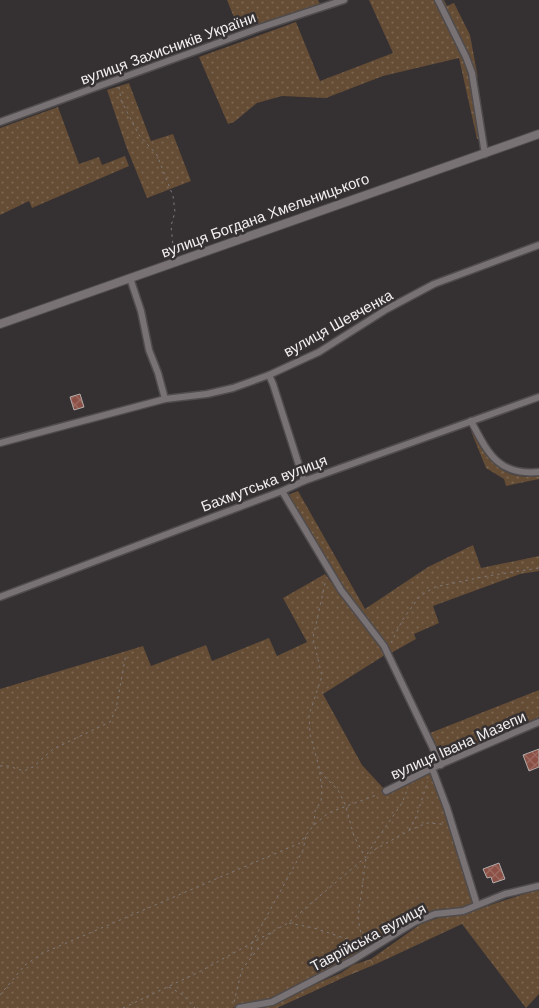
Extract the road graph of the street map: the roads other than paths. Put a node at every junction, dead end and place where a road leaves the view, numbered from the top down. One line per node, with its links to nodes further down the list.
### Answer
1 (344, 0): 3 (street, вулиця Захисників України)
2 (438, 0): 5 (street)
3 (0, 122)
4 (539, 134): 5 (street, вулиця Богдана Хмельницького)
5 (485, 154): 7 (street, вулиця Богдана Хмельницького)
6 (539, 245): 9 (street, вулиця Шевченка)
7 (130, 278): 8 (street, вулиця Богдана Хмельницького); 11 (street)
8 (0, 324)
9 (268, 375): 11 (street, вулиця Шевченка); 15 (street)
10 (539, 397): 12 (street, Бахмутська вулиця)
11 (165, 399): 13 (street, вулиця Шевченка)
12 (471, 421): 14 (street); 15 (street, Бахмутська вулиця)
13 (0, 443)
14 (539, 472)
15 (304, 481): 16 (street, Бахмутська вулиця)
16 (282, 491): 17 (street, Бахмутська вулиця); 19 (street)
17 (0, 597)
18 (539, 722): 19 (street, вулиця Івана Мазепи)
19 (441, 765): 20 (street, вулиця Івана Мазепи)
20 (432, 768): 21 (street, вулиця Івана Мазепи); 23 (street)
21 (386, 791)
22 (539, 886): 23 (street, Таврійська вулиця)
23 (477, 905): 24 (street, Таврійська вулиця)
24 (236, 1008)

